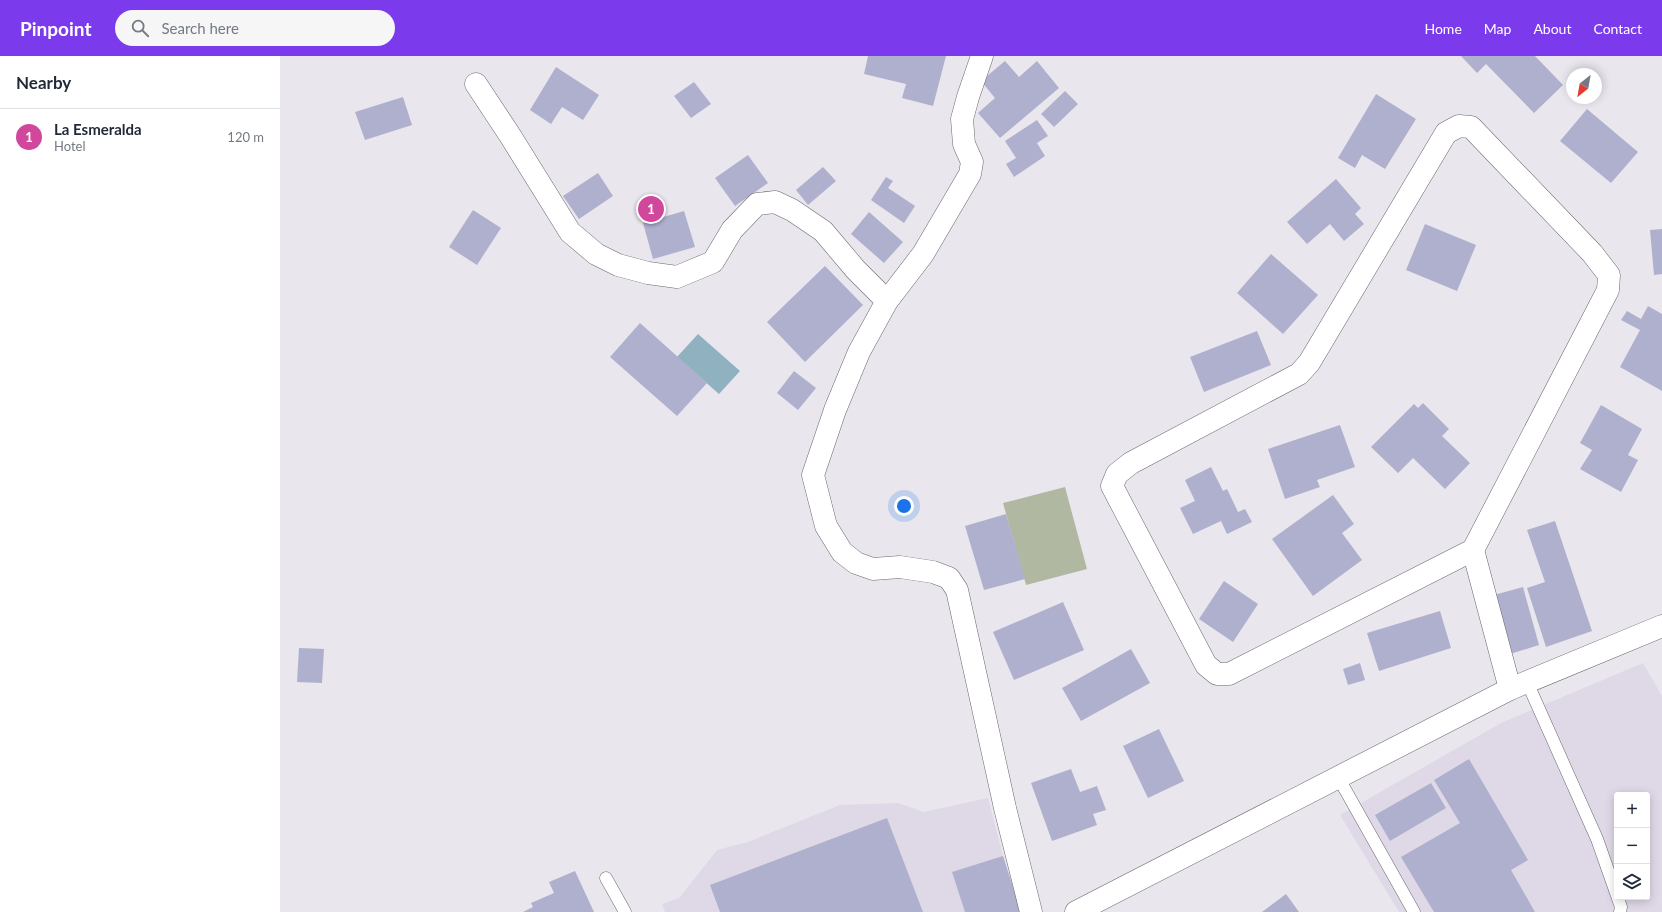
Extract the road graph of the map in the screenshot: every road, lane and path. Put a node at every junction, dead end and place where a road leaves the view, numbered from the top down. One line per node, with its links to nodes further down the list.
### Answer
1 (982, 56): 3 (street)
2 (476, 84): 3 (street)
3 (887, 301): 10 (street)
4 (1473, 550): 4 (street); 6 (street)
5 (1662, 626): 6 (street)
6 (1518, 685): 7 (street); 13 (lane)
7 (1338, 777): 11 (street); 12 (lane)
8 (606, 878): 9 (lane)
9 (624, 912)
10 (1032, 912)
11 (1076, 912)
12 (1414, 912)
13 (1620, 912)

